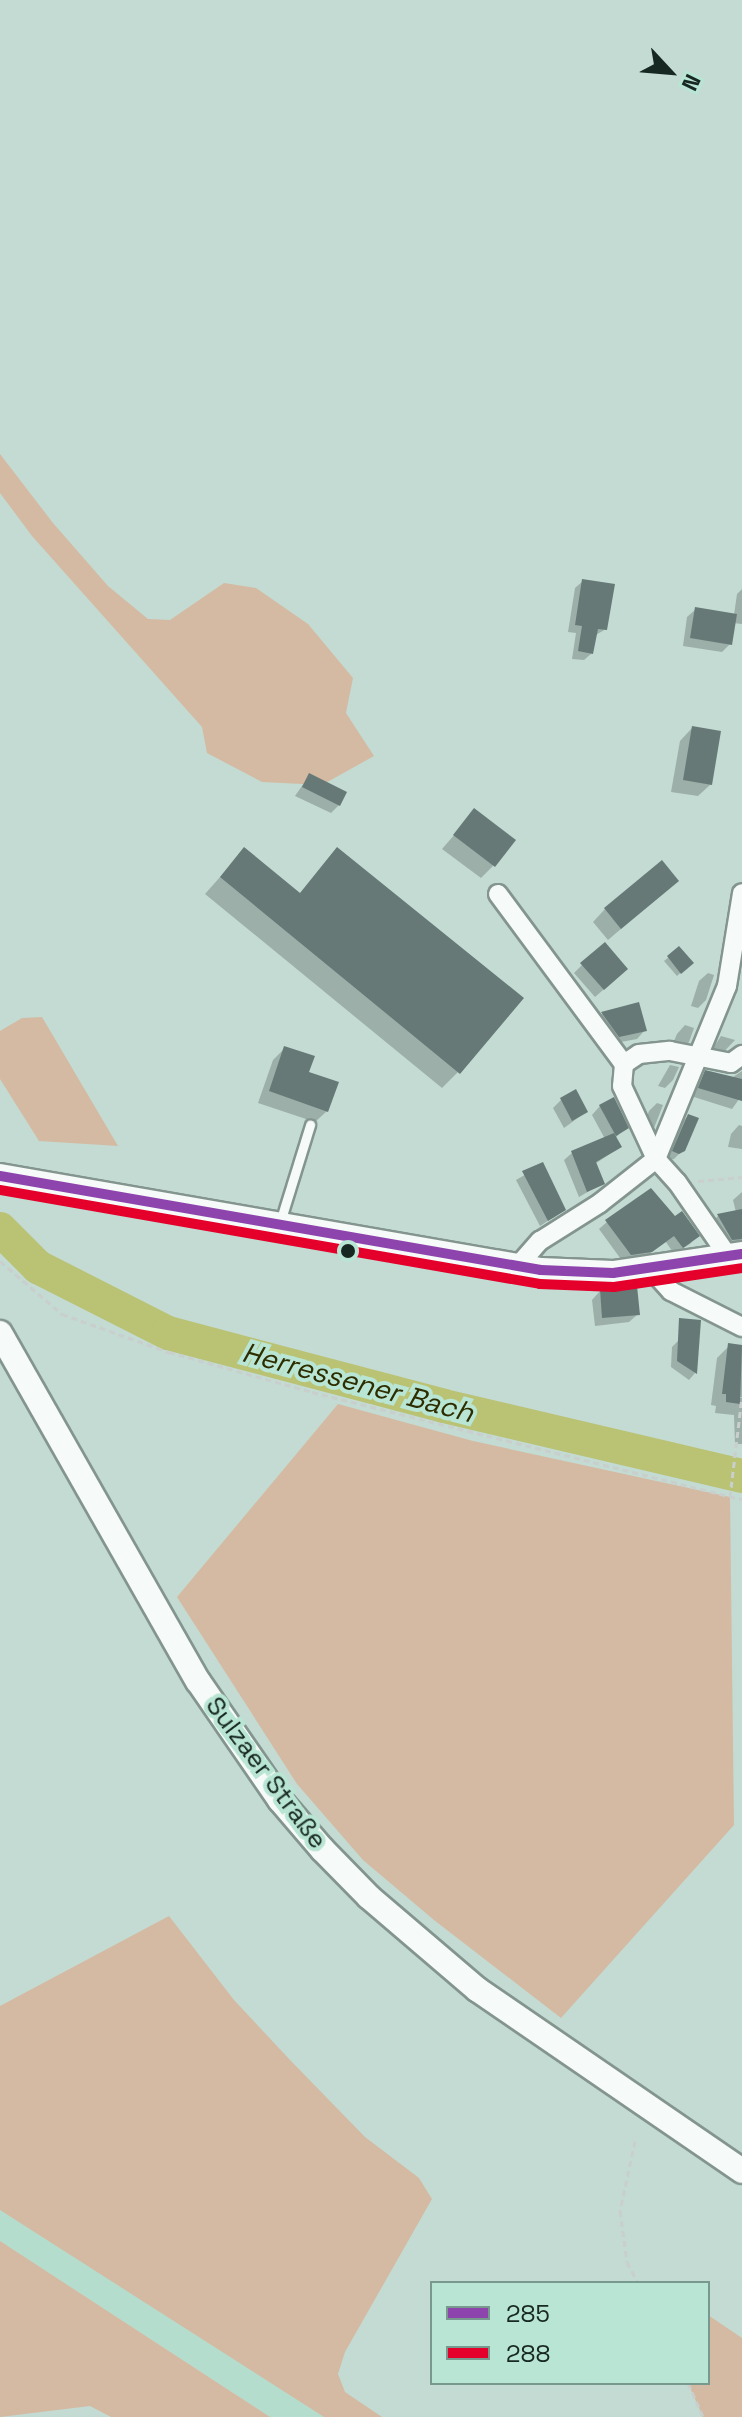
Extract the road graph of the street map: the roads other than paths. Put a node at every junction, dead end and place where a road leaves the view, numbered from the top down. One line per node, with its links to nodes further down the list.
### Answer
1 (742, 893): 3 (street)
2 (498, 894): 5 (street)
3 (700, 1055): 4 (street); 5 (street); 7 (street)
4 (742, 1055)
5 (624, 1064): 7 (street)
6 (310, 1125): 9 (lane)
7 (656, 1159): 10 (street); 11 (street)
8 (0, 1176): 9 (main road)
9 (280, 1225): 11 (main road)
10 (735, 1255): 12 (main road)
11 (517, 1267): 12 (main road)
12 (651, 1269): 13 (street)
13 (742, 1327)
14 (0, 1333): 15 (main road, Sulzaer Straße)
15 (742, 2171)

